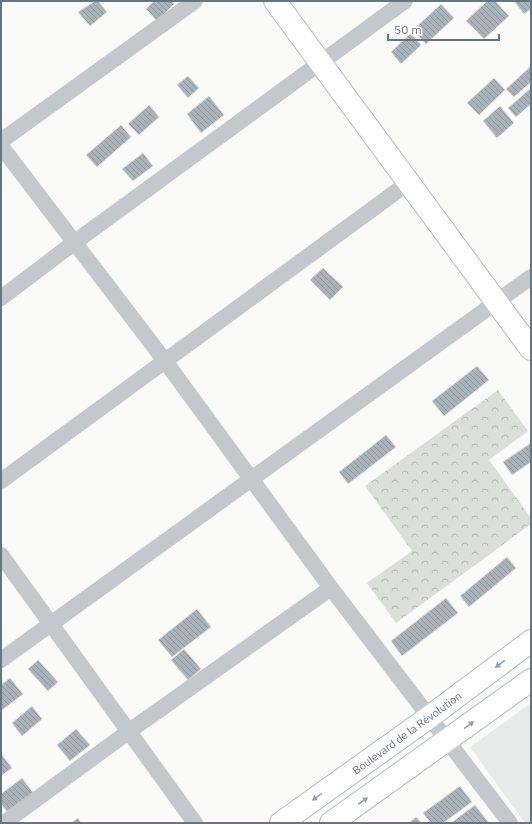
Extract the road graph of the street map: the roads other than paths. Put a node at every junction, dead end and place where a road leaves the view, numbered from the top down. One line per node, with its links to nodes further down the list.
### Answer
1 (195, 1): 5 (street)
2 (275, 1): 4 (main road)
3 (405, 1): 4 (street)
4 (320, 63): 7 (main road); 8 (street)
5 (1, 142)
6 (1, 146): 8 (street)
7 (408, 183): 11 (main road); 13 (street)
8 (75, 242): 10 (street); 13 (street)
9 (531, 277): 11 (street)
10 (1, 298)
11 (496, 304): 12 (main road); 14 (street)
12 (531, 350)
13 (165, 361): 14 (street); 15 (street)
14 (252, 479): 17 (street); 18 (street)
15 (1, 481)
16 (1, 555): 18 (street)
17 (331, 588): 22 (street); 23 (street)
18 (51, 624): 20 (street); 23 (street)
19 (531, 641): 22 (main road, Boulevard de la Révolution, one-way to 22)
20 (1, 660)
21 (531, 680): 24 (main road, one-way to 21)
22 (428, 718): 24 (street); 27 (main road, Boulevard de la Révolution, one-way to 27)
23 (128, 732): 25 (street); 26 (street)
24 (448, 741): 28 (main road, one-way to 24); 29 (street)
25 (4, 823)
26 (195, 823)
27 (281, 823)
28 (331, 823)
29 (510, 823)

